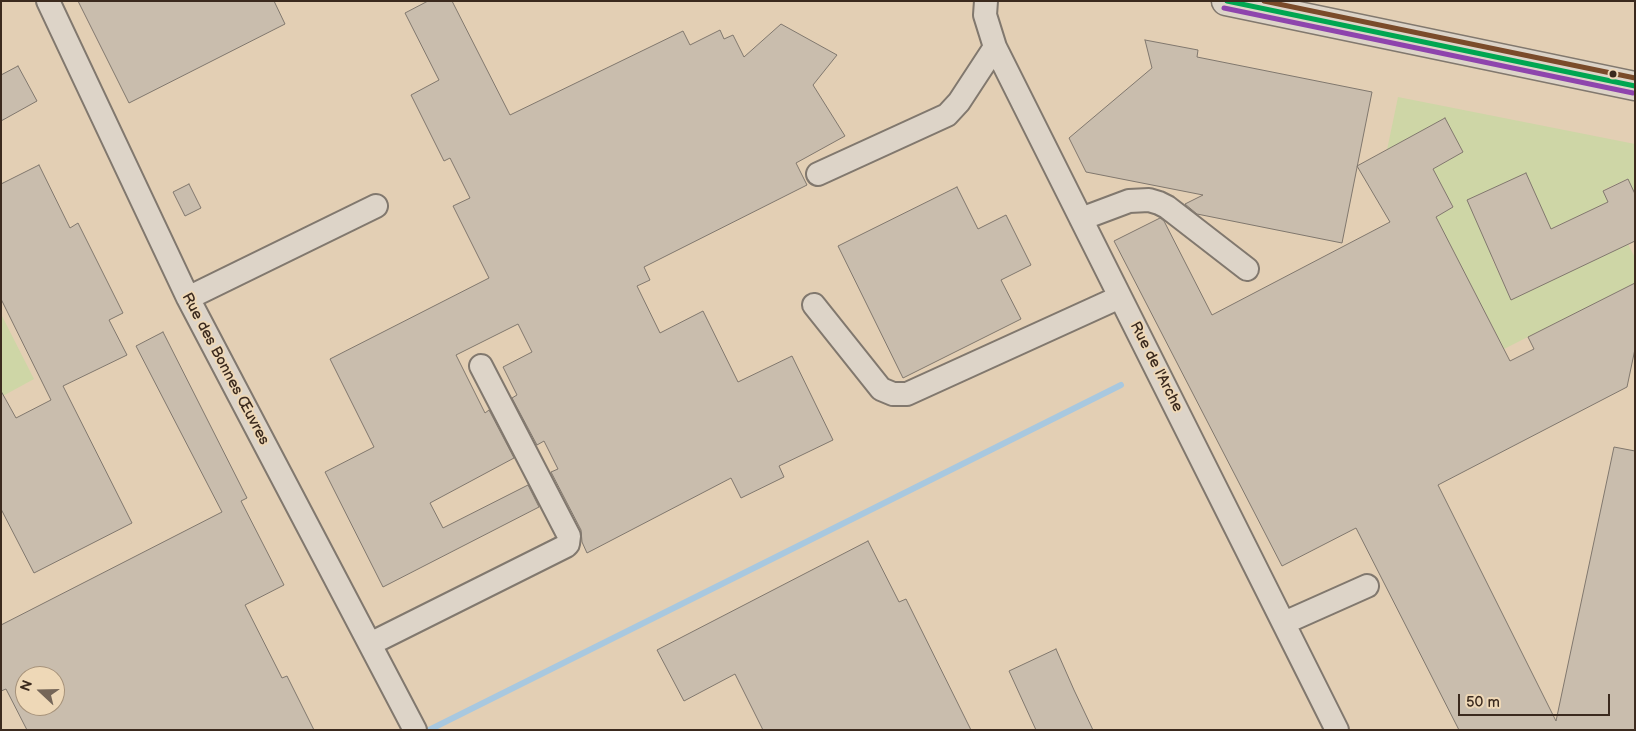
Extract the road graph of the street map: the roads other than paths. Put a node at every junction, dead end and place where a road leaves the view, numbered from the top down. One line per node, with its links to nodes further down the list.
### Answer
1 (48, 1): 11 (street, Rue des Bonnes Œuvres)
2 (986, 1): 4 (street, Rue de l'Arche)
3 (1226, 1): 5 (main road)
4 (995, 47): 6 (street); 8 (street, Rue de l'Arche)
5 (1635, 86)
6 (818, 174)
7 (376, 206): 11 (street)
8 (1081, 219): 9 (street); 10 (street, Rue de l'Arche)
9 (1247, 269)
10 (1120, 296): 12 (street); 15 (street, Rue de l'Arche)
11 (188, 298): 16 (street, Rue des Bonnes Œuvres)
12 (814, 305)
13 (481, 366): 16 (street)
14 (1367, 586): 15 (street)
15 (1284, 623): 18 (street, Rue de l'Arche)
16 (370, 644): 17 (street, Rue des Bonnes Œuvres)
17 (415, 730)
18 (1337, 730)

